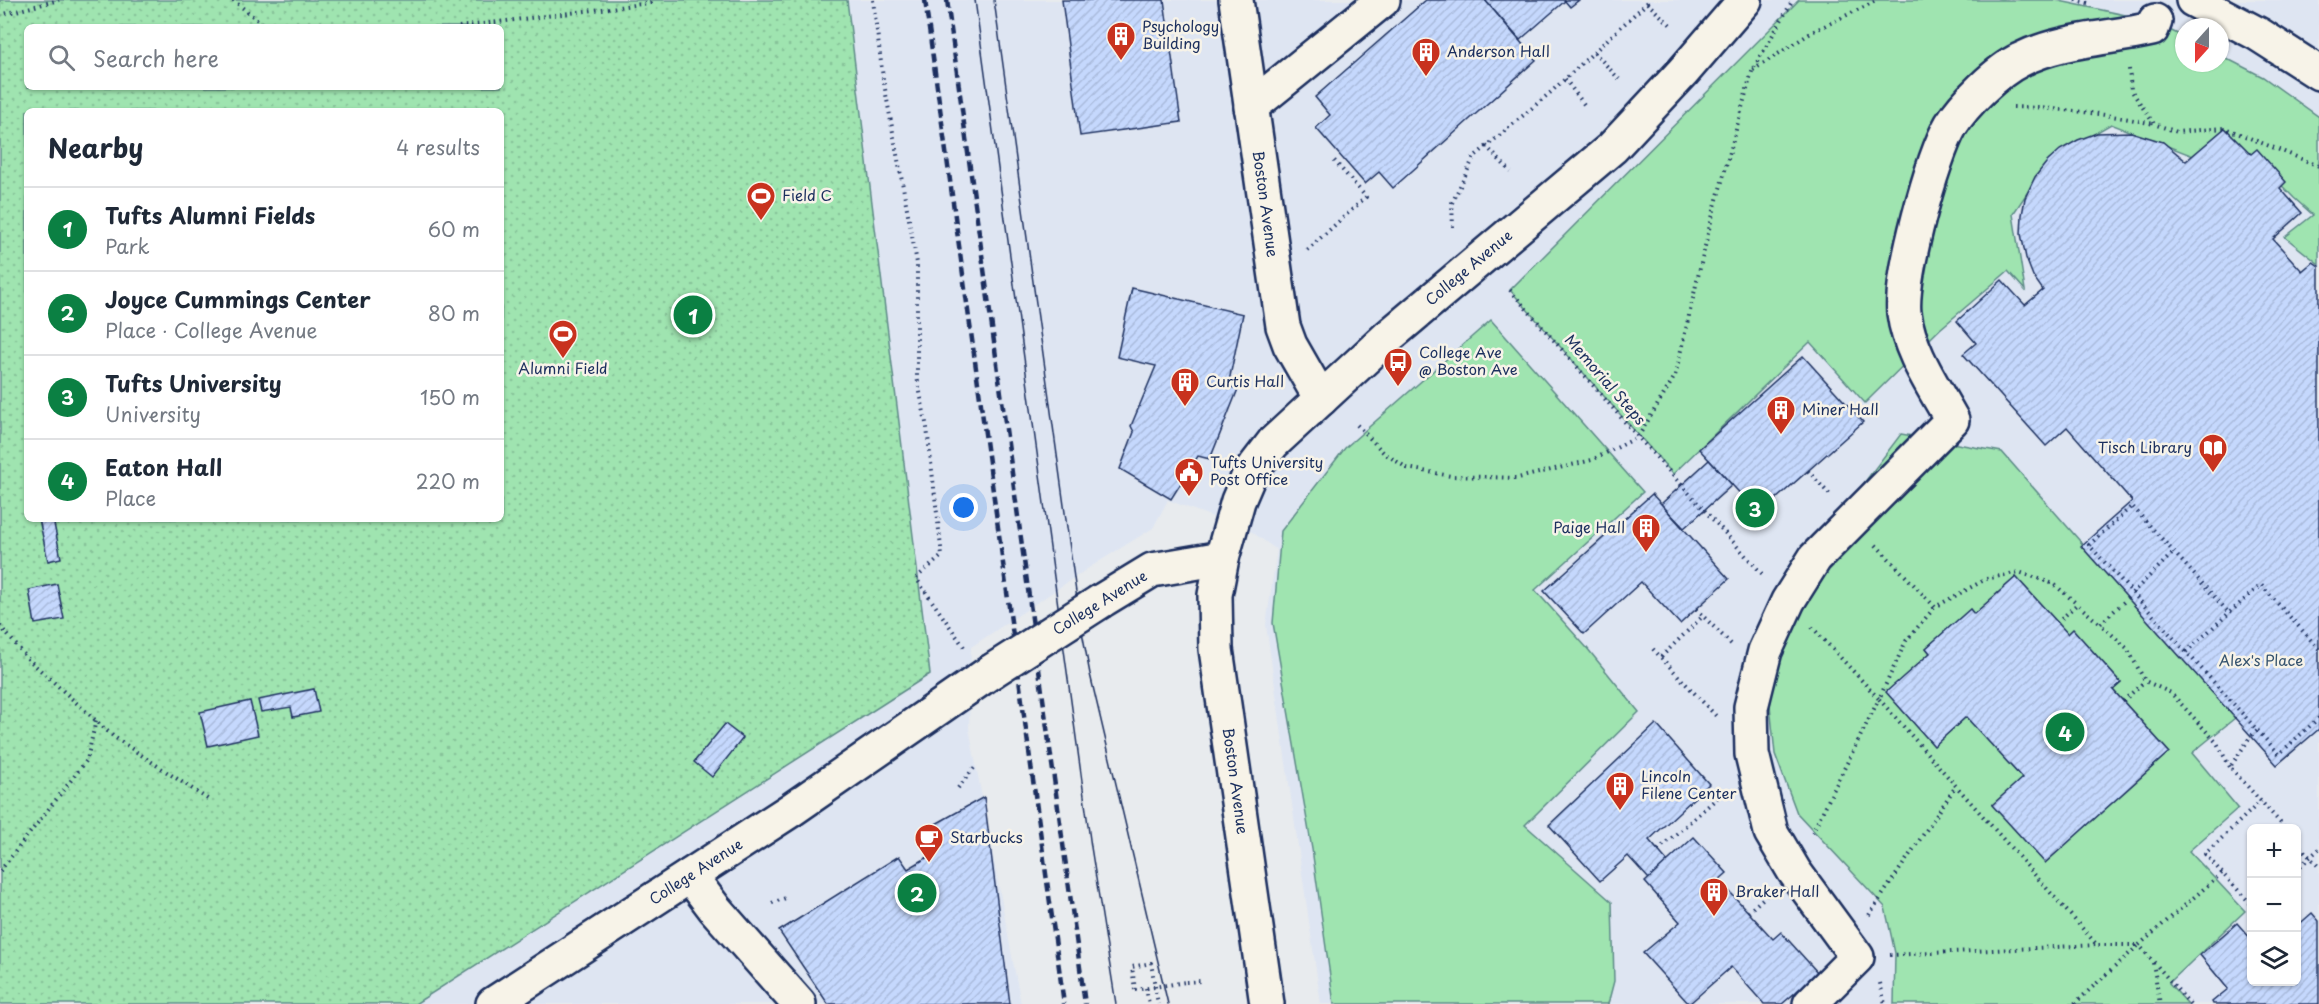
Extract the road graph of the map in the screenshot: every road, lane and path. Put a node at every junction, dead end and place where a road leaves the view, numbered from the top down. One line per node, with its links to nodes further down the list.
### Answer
1 (59, 0): 12 (path)
2 (233, 0): 13 (path)
3 (652, 0): 14 (path)
4 (873, 0): 52 (path)
5 (1236, 0): 23 (street, Boston Avenue)
6 (1383, 0): 23 (street)
7 (1745, 0): 33 (street, College Avenue)
8 (1793, 0): 18 (path)
9 (1878, 0): 18 (path)
10 (2193, 0): 19 (street)
11 (1649, 1): 15 (path); 17 (path)
12 (0, 15)
13 (262, 24)
14 (483, 24)
15 (1673, 27)
16 (2144, 27): 22 (street); 25 (path)
17 (1594, 52): 20 (path); 21 (path)
18 (1752, 71): 35 (path)
19 (2319, 73)
20 (1565, 79): 24 (path); 26 (path)
21 (1618, 79)
22 (1970, 102): 25 (path); 38 (street)
23 (1251, 107): 33 (street, Boston Avenue)
24 (1586, 107)
25 (2154, 124): 28 (path)
26 (1486, 146): 29 (path); 30 (path)
27 (1332, 158): 31 (path)
28 (2319, 166)
29 (1511, 172)
30 (1453, 227)
31 (1306, 251)
32 (1510, 290): 35 (path, Memorial Steps)
33 (1321, 399): 40 (street, College Avenue)
34 (1357, 425): 35 (path)
35 (1638, 437): 37 (path, Memorial Steps)
36 (1808, 471): 38 (path)
37 (1683, 484)
38 (1852, 520): 43 (path); 55 (street)
39 (2174, 552): 41 (path); 41 (path); 45 (path)
40 (1222, 558): 78 (street, College Avenue, bridge); 92 (street, Boston Avenue)
41 (2132, 593): 53 (path)
42 (2128, 598): 48 (path)
43 (2077, 604): 47 (path); 48 (path)
44 (1696, 609): 46 (path)
45 (2229, 613): 51 (path); 53 (path)
46 (1703, 615): 54 (path); 55 (path)
47 (2057, 623)
48 (2100, 624): 56 (path)
49 (0, 626): 59 (path)
50 (1653, 649): 54 (path)
51 (2319, 650)
52 (957, 651)
53 (2186, 652): 60 (path)
54 (1660, 658): 61 (path)
55 (1760, 672): 61 (street)
56 (2145, 681): 57 (path); 62 (path)
57 (2123, 701)
58 (2319, 718): 60 (path)
59 (96, 720): 66 (path); 75 (path)
60 (2257, 730): 62 (path)
61 (1755, 765): 71 (path); 76 (street)
62 (2230, 766): 67 (path)
63 (974, 768): 65 (path)
64 (1956, 786): 76 (path); 82 (path); 84 (path)
65 (958, 788)
66 (209, 800)
67 (2261, 801): 68 (path); 77 (path)
68 (2281, 824)
69 (2301, 847): 72 (path)
70 (2319, 849): 72 (path)
71 (1658, 850)
72 (2310, 857): 73 (path); 74 (path)
73 (2301, 865)
74 (2319, 867)
75 (0, 871)
76 (1794, 871): 84 (street)
77 (2222, 873): 80 (path); 83 (path)
78 (690, 876): 88 (street, College Avenue); 89 (street)
79 (786, 898): 81 (path)
80 (2247, 900)
81 (772, 903)
82 (2097, 945): 83 (path); 84 (path)
83 (2139, 945): 85 (path); 94 (path)
84 (1852, 951): 93 (street)
85 (2153, 961): 95 (path); 96 (path)
86 (1201, 981): 87 (path, bridge)
87 (1146, 988): 90 (path); 91 (path, bridge)
88 (493, 1004)
89 (799, 1004)
90 (1149, 1004)
91 (1158, 1004)
92 (1267, 1004)
93 (1810, 1004)
94 (2074, 1004)
95 (2160, 1004)
96 (2190, 1004)

